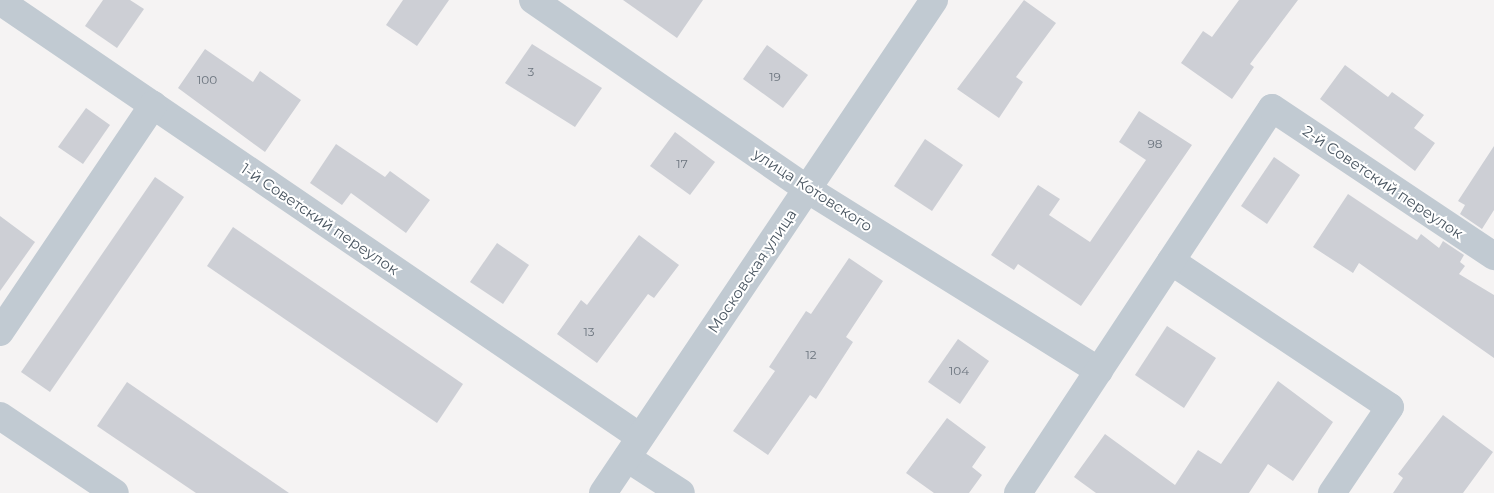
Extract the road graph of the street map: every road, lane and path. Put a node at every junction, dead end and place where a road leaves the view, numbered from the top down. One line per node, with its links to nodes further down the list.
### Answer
1 (533, 0): 6 (street, улица Котовского)
2 (934, 0): 6 (street, Московская улица)
3 (0, 1): 4 (street, 1-й Советский переулок)
4 (31, 9): 5 (street, 1-й Советский переулок)
5 (152, 104): 9 (street); 12 (street, 1-й Советский переулок)
6 (807, 189): 10 (street, улица Котовского); 12 (street, Московская улица)
7 (1494, 256): 8 (street, 2-й Советский переулок)
8 (1171, 261): 10 (street); 17 (street)
9 (0, 332)
10 (1099, 371): 13 (street)
11 (0, 416): 14 (street)
12 (634, 447): 15 (street, Московская улица); 16 (street, 1-й Советский переулок)
13 (1020, 492)
14 (115, 493)
15 (603, 493)
16 (681, 493)
17 (1332, 493)

